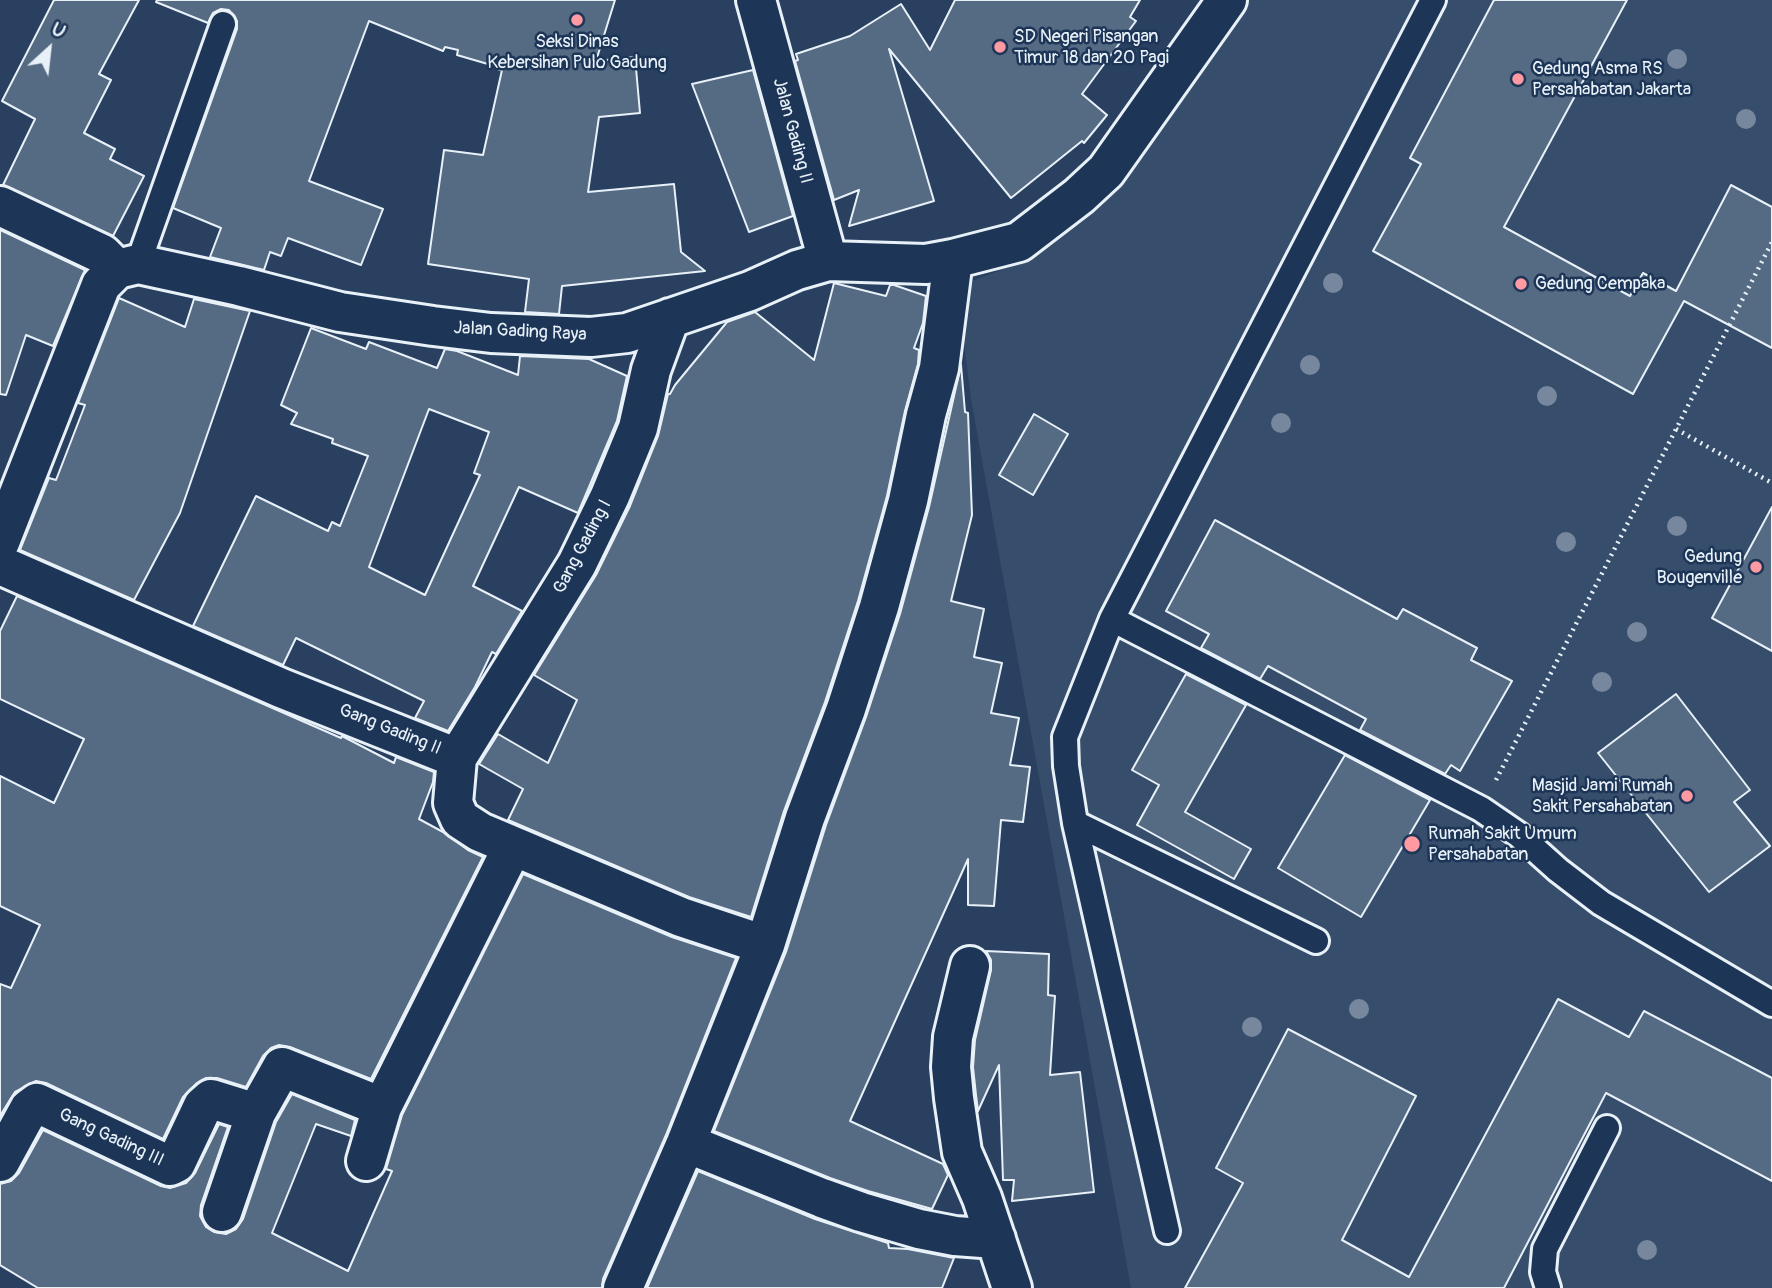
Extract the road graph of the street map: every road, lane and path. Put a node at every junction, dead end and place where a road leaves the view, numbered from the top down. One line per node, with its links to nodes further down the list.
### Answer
1 (756, 0): 8 (street, Jalan Gading II)
2 (1227, 0): 7 (street, Jalan Gading Raya)
3 (1433, 0): 15 (lane)
4 (223, 24): 9 (lane)
5 (0, 206): 9 (street)
6 (1772, 242): 11 (path)
7 (953, 259): 8 (street, Jalan Gading Raya); 21 (street)
8 (828, 261): 10 (street, Jalan Gading Raya)
9 (127, 267): 10 (street, Jalan Gading Raya); 13 (street)
10 (670, 318): 16 (street, Gang Gading I)
11 (1676, 429): 12 (path); 17 (path)
12 (1772, 483)
13 (0, 542)
14 (0, 565): 16 (street, Gang Gading II)
15 (1112, 619): 17 (lane); 18 (lane)
16 (457, 758): 19 (street, Gang Gading II)
17 (1481, 809): 23 (lane)
18 (1075, 823): 20 (lane); 31 (lane)
19 (513, 846): 21 (street, Gang Gading II); 24 (street)
20 (1316, 941)
21 (765, 946): 27 (street)
22 (970, 966): 32 (street)
23 (1772, 1004)
24 (382, 1107): 25 (street); 29 (street)
25 (256, 1113): 28 (street, Gang Gading III); 30 (street)
26 (1607, 1128): 35 (lane)
27 (686, 1143): 32 (street); 33 (street)
28 (0, 1161)
29 (366, 1161)
30 (222, 1212)
31 (1167, 1231)
32 (996, 1239): 34 (street)
33 (623, 1288)
34 (1012, 1288)
35 (1548, 1288)

